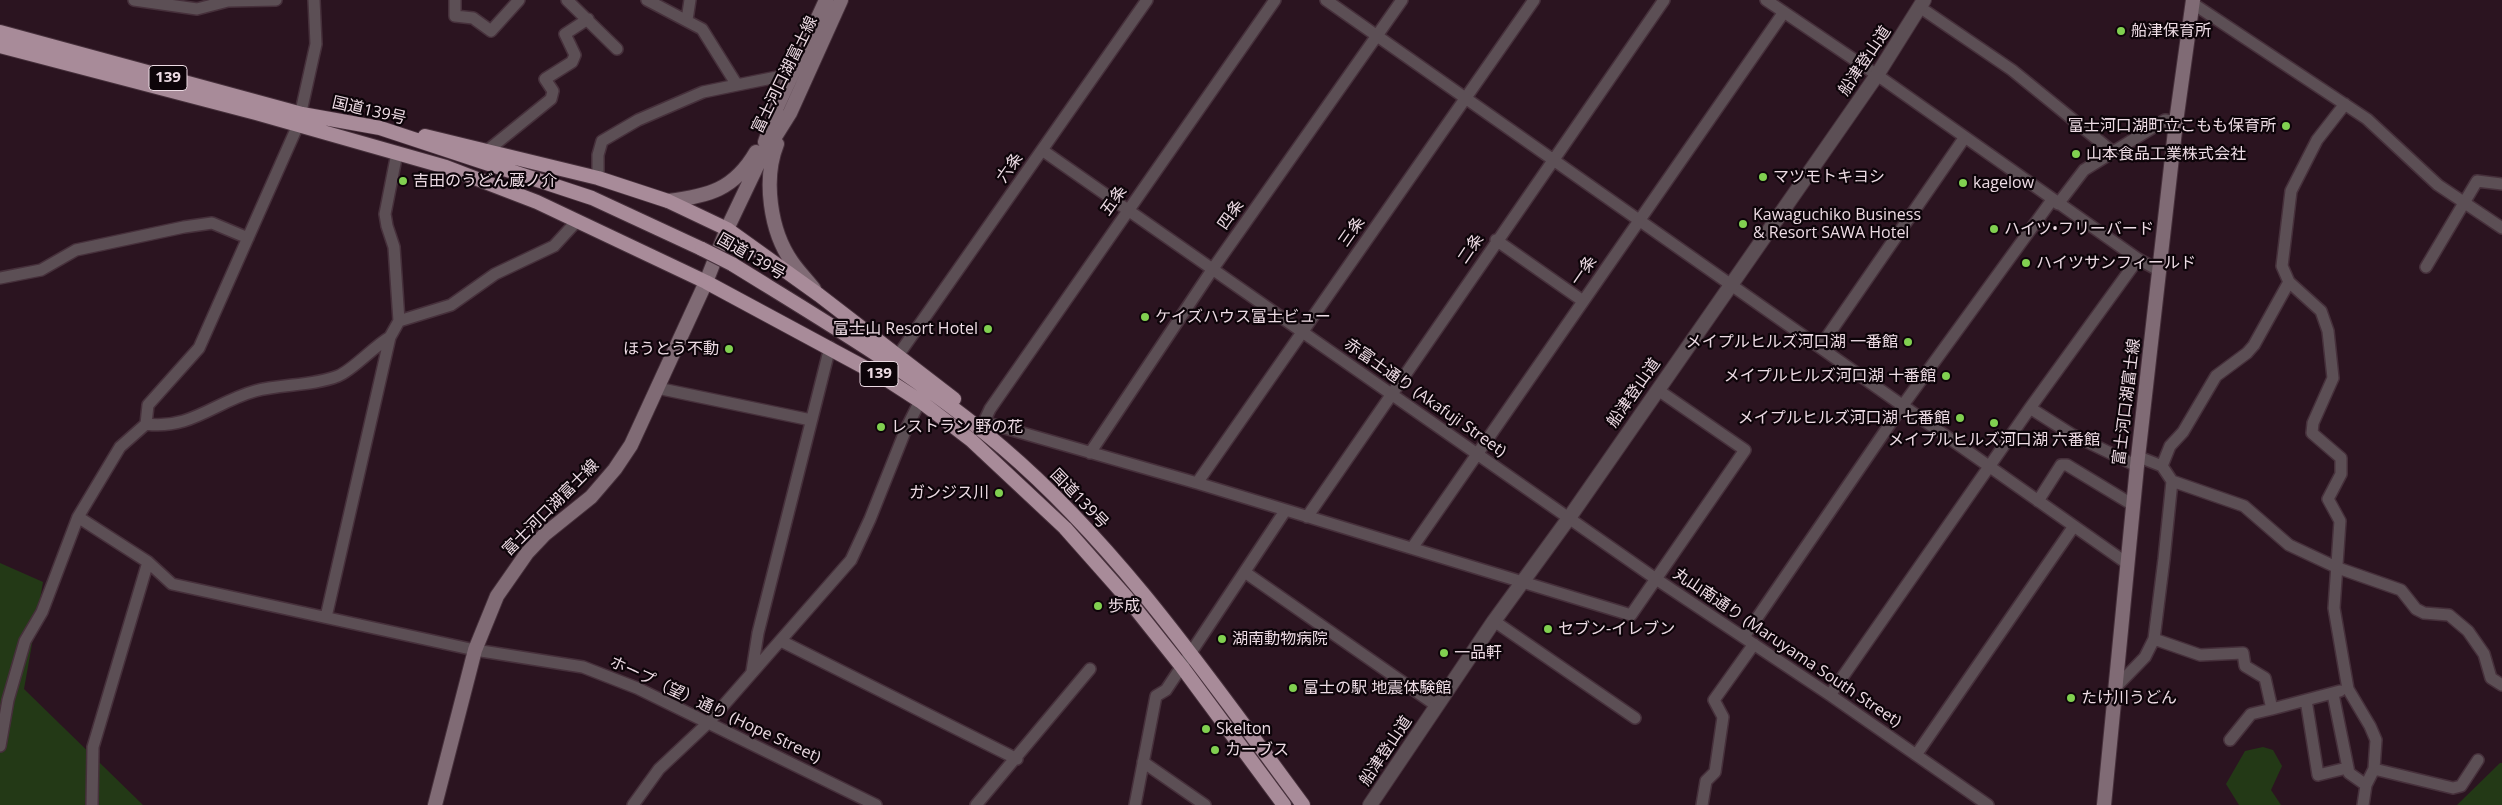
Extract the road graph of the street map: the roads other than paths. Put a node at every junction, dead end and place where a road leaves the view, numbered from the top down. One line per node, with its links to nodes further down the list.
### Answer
1 (134, 0): 2 (street)
2 (276, 0)
3 (314, 0): 33 (street)
4 (455, 0): 5 (street)
5 (518, 0)
6 (567, 0): 21 (street)
7 (647, 0): 22 (street)
8 (690, 0): 22 (street)
9 (826, 0): 28 (main road, 富士河口湖富士線)
10 (841, 0): 28 (main road, 富士河口湖富士線)
11 (1147, 0): 38 (street, 六条)
12 (1275, 0): 47 (street, 五条)
13 (1326, 0): 24 (street)
14 (1402, 0): 24 (street, 四条)
15 (1534, 0): 30 (street, 三条)
16 (1664, 0): 41 (street, 二条)
17 (1766, 0): 20 (street)
18 (2191, 1): 31 (street); 34 (main road, 富士河口湖富士線)
19 (1922, 4): 27 (street, 船津登山道); 40 (street)
20 (1784, 12): 27 (street); 48 (street, 一条)
21 (588, 19): 26 (street); 37 (street)
22 (687, 20): 29 (street)
23 (0, 32): 33 (highway, 国道139号 / 139)
24 (1376, 36): 30 (street); 56 (street, 四条)
25 (0, 46): 33 (highway, 国道139号 / 139)
26 (617, 49)
27 (1877, 75): 36 (street); 61 (street, 船津登山道)
28 (798, 77): 29 (street); 32 (main road, 富士河口湖富士線)
29 (737, 85): 42 (street)
30 (1465, 99): 41 (street); 65 (street, 三条)
31 (2345, 104): 46 (street); 60 (street)
32 (783, 110): 44 (main road); 51 (main road, 富士河口湖富士線); 62 (main road)
33 (300, 119): 35 (highway, 国道139号 / 139); 39 (highway, 国道139号 / 139); 52 (street)
34 (2176, 122): 40 (street); 57 (main road, 富士河口湖富士線)
35 (380, 128): 37 (highway); 79 (highway, 国道139号 / 139, bridge)
36 (1966, 137): 45 (street); 67 (street)
37 (488, 150): 42 (highway)
38 (1042, 150): 47 (street, 赤富士通り (Akafuji Street)); 69 (street, 六条)
39 (397, 153): 49 (highway, 国道139号 / 139); 64 (street)
40 (2114, 153): 45 (street)
41 (1553, 160): 48 (street); 53 (street, 二条)
42 (598, 178): 44 (highway)
43 (2502, 184): 46 (street)
44 (668, 201): 51 (highway)
45 (2055, 202): 54 (street); 74 (street)
46 (2464, 203): 50 (street); 55 (street)
47 (1127, 210): 56 (street, 赤富士通り (Akafuji Street)); 77 (street, 五条)
48 (1639, 220): 61 (street); 63 (street, 一条)
49 (576, 222): 59 (highway, 国道139号 / 139); 64 (street)
50 (2502, 228)
51 (727, 229): 59 (main road, 富士河口湖富士線); 62 (highway)
52 (248, 238): 58 (street); 78 (street)
53 (1496, 240): 63 (street); 72 (street, 二条)
54 (2138, 259): 57 (street); 75 (street)
55 (2426, 267)
56 (1212, 270): 65 (street, 赤富士通り (Akafuji Street)); 80 (street, 四条)
57 (2160, 271): 82 (main road, 富士河口湖富士線)
58 (0, 278)
59 (706, 282): 68 (highway, 国道139号 / 139); 70 (main road, 富士河口湖富士線)
60 (2289, 282): 84 (street); 97 (street)
61 (1731, 284): 67 (street); 71 (street, 船津登山道)
62 (819, 294): 69 (highway)
63 (1583, 301): 81 (street, 一条)
64 (399, 321): 66 (street)
65 (1302, 332): 72 (street, 赤富士通り (Akafuji Street)); 86 (street, 三条)
66 (390, 337): 78 (street); 101 (street)
67 (1820, 347): 74 (street)
68 (830, 348): 73 (highway, 国道139号 / 139); 76 (street)
69 (899, 354): 77 (highway)
70 (657, 388): 76 (street); 106 (main road, 富士河口湖富士線)
71 (1658, 390): 92 (street, 船津登山道); 99 (street)
72 (1391, 394): 81 (street, 赤富士通り (Akafuji Street)); 91 (street, 二条)
73 (920, 400): 105 (street); 108 (highway, 国道139号 / 139)
74 (1904, 405): 83 (street); 104 (street)
75 (2030, 408): 82 (street); 83 (street)
76 (811, 420): 110 (street)
77 (984, 422): 79 (highway); 80 (street)
78 (146, 424): 90 (street)
79 (1003, 448): 107 (highway, 国道139号 / 139)
80 (1090, 453): 86 (street)
81 (1478, 454): 92 (street, 赤富士通り (Akafuji Street)); 94 (street, 一条)
82 (2138, 462): 84 (street); 88 (main road, 富士河口湖富士線)
83 (1989, 466): 87 (street); 115 (street)
84 (2162, 466): 85 (street)
85 (2172, 481): 97 (street); 103 (street)
86 (1197, 483): 89 (street)
87 (2038, 501): 88 (street); 93 (street)
88 (2133, 505): 96 (main road, 富士河口湖富士線)
89 (1285, 511): 91 (street); 98 (street)
90 (78, 517): 95 (street, ホープ（望）通り (Hope Street)); 122 (street)
91 (1307, 517): 94 (street)
92 (1569, 518): 99 (street, 丸山南通り (Maruyama South Street)); 100 (street, 船津登山道)
93 (2074, 526): 96 (street); 123 (street)
94 (1412, 548): 100 (street)
95 (148, 562): 101 (street, ホープ（望）通り (Hope Street)); 130 (street)
96 (2128, 564): 112 (main road, 富士河口湖富士線)
97 (2338, 568): 111 (street); 113 (street)
98 (1246, 573): 107 (street); 117 (street)
99 (1656, 579): 100 (street); 104 (street, 丸山南通り (Maruyama South Street))
100 (1521, 582): 102 (street, 船津登山道)
101 (326, 617): 106 (street, ホープ（望）通り (Hope Street))
102 (1494, 621): 117 (street, 船津登山道); 119 (street)
103 (2154, 639): 112 (street); 118 (street)
104 (1749, 640): 115 (street, 丸山南通り (Maruyama South Street)); 140 (street)
105 (781, 641): 110 (street); 124 (street)
106 (475, 650): 120 (street, ホープ（望）通り (Hope Street)); 131 (main road, 富士河口湖富士線)
107 (1190, 654): 108 (street); 138 (highway, 国道139号 / 139)
108 (1182, 667): 126 (street); 137 (highway, 国道139号 / 139)
109 (1090, 669): 124 (street)
110 (752, 671): 120 (street)
111 (2502, 685)
112 (2117, 686): 142 (main road, 富士河口湖富士線)
113 (2348, 688): 114 (street); 128 (street)
114 (2333, 694): 116 (street); 127 (street)
115 (1830, 695): 123 (street, 丸山南通り (Maruyama South Street))
116 (2306, 700): 118 (street); 127 (street)
117 (1437, 706): 139 (street, 船津登山道)
118 (2272, 709): 121 (street)
119 (1635, 718)
120 (708, 723): 132 (street); 133 (street, ホープ（望）通り (Hope Street))
121 (2230, 740)
122 (0, 746)
123 (1916, 755): 141 (street, 丸山南通り (Maruyama South Street))
124 (1017, 758): 134 (street)
125 (2478, 760): 128 (street)
126 (1143, 762): 135 (street); 136 (street)
127 (2347, 768): 129 (street)
128 (2374, 768): 129 (street)
129 (2366, 785): 143 (street)
130 (92, 805)
131 (435, 805)
132 (633, 805)
133 (876, 805)
134 (976, 805)
135 (1136, 805)
136 (1205, 805)
137 (1284, 805)
138 (1303, 805)
139 (1370, 805)
140 (1702, 805)
141 (1988, 805)
142 (2104, 805)
143 (2363, 805)

